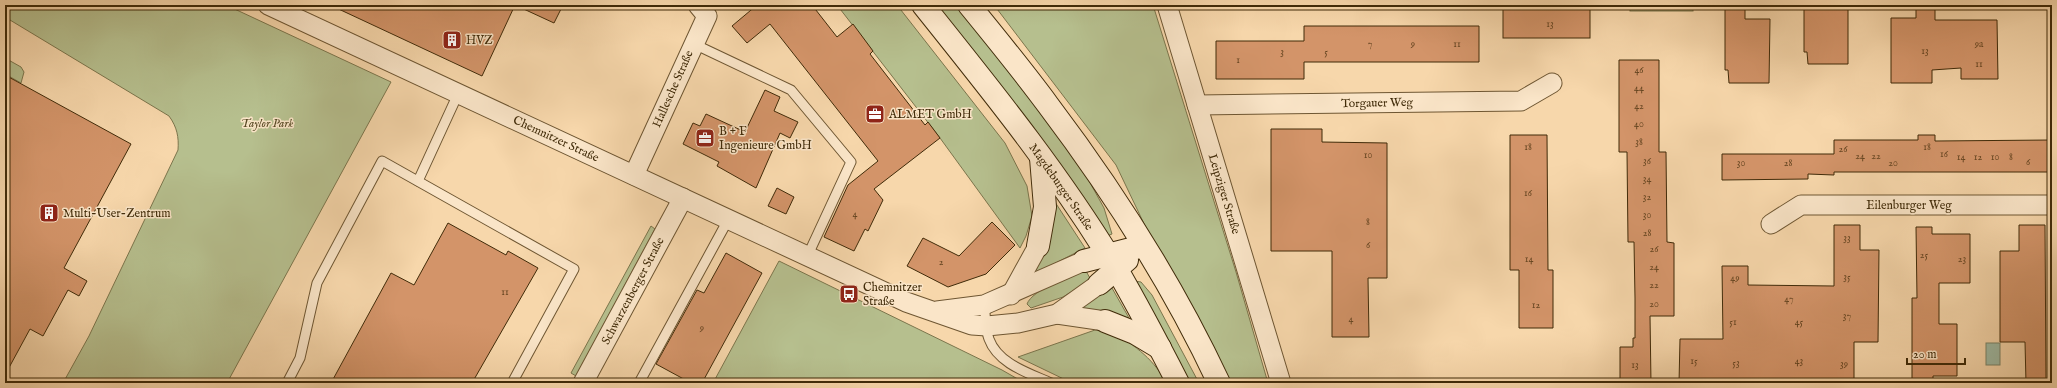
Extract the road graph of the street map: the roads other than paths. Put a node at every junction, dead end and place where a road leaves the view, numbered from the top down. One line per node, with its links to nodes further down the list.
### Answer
1 (268, 5): 8 (street, Chemnitzer Straße)
2 (698, 5): 6 (street, Hallesche Straße)
3 (923, 5): 10 (main road, Magdeburger Straße)
4 (969, 5): 18 (main road)
5 (1167, 5): 9 (street, Leipziger Straße)
6 (694, 44): 11 (street, Hallesche Straße); 19 (lane)
7 (1552, 83): 9 (street, Torgauer Weg)
8 (458, 94): 11 (street, Chemnitzer Straße); 12 (lane)
9 (1197, 105): 37 (street, Leipziger Straße)
10 (1041, 156): 17 (main road); 21 (main road, Magdeburger Straße)
11 (634, 175): 13 (street, Chemnitzer Straße)
12 (418, 181): 30 (lane); 31 (lane)
13 (683, 198): 15 (street, Chemnitzer Straße); 32 (street, Schwarzenberger Straße)
14 (2052, 205): 16 (street, Eilenburger Weg)
15 (728, 220): 19 (street, Chemnitzer Straße); 33 (lane)
16 (1771, 224)
17 (1038, 246): 23 (street)
18 (1143, 246): 21 (main road); 36 (main road)
19 (807, 257): 25 (street, Chemnitzer Straße)
20 (1084, 261): 21 (main road); 23 (street, Chemnitzer Straße)
21 (1112, 262): 22 (main road); 29 (main road, Magdeburger Straße)
22 (1099, 284): 26 (street, Chemnitzer Straße)
23 (1011, 295): 24 (street, Chemnitzer Straße)
24 (984, 305): 25 (street, Chemnitzer Straße); 28 (lane)
25 (932, 311): 28 (street, Chemnitzer Straße)
26 (1058, 314): 27 (street, Chemnitzer Straße); 28 (street, Chemnitzer Straße)
27 (1105, 321): 29 (main road)
28 (987, 326): 34 (lane)
29 (1160, 348): 35 (main road, Magdeburger Straße)
30 (287, 383)
31 (512, 383)
32 (583, 383)
33 (639, 383)
34 (1050, 383)
35 (1178, 383)
36 (1219, 383)
37 (1281, 383)

